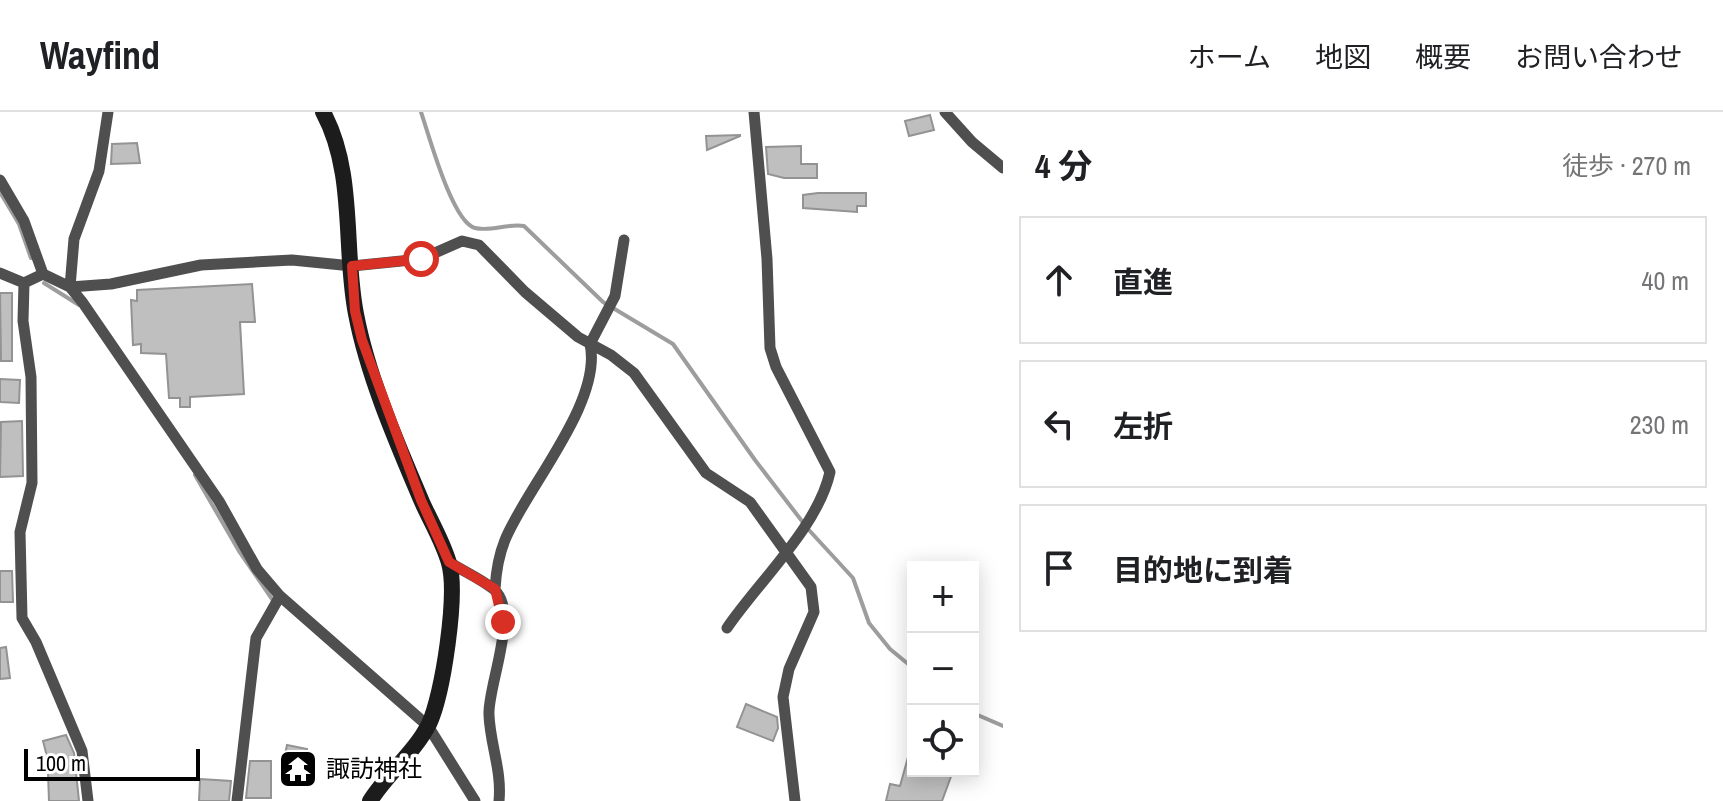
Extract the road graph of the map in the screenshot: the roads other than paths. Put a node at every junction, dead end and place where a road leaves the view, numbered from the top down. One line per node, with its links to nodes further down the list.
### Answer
1 (108, 112): 12 (street)
2 (323, 112): 8 (street)
3 (754, 112): 14 (street)
4 (945, 112): 5 (street)
5 (1003, 168)
6 (0, 180): 10 (street)
7 (624, 240): 13 (street)
8 (352, 266): 12 (street); 13 (street); 15 (street)
9 (0, 273): 11 (street)
10 (43, 274): 11 (street); 12 (street)
11 (24, 283): 20 (street)
12 (70, 287): 17 (street)
13 (590, 344): 14 (street); 16 (street)
14 (787, 549): 18 (street); 25 (street)
15 (449, 562): 16 (street); 19 (street)
16 (495, 589): 24 (street)
17 (280, 596): 19 (street); 21 (street)
18 (727, 628)
19 (428, 726): 22 (street); 23 (street)
20 (88, 801)
21 (237, 801)
22 (370, 801)
23 (475, 801)
24 (499, 801)
25 (795, 801)

